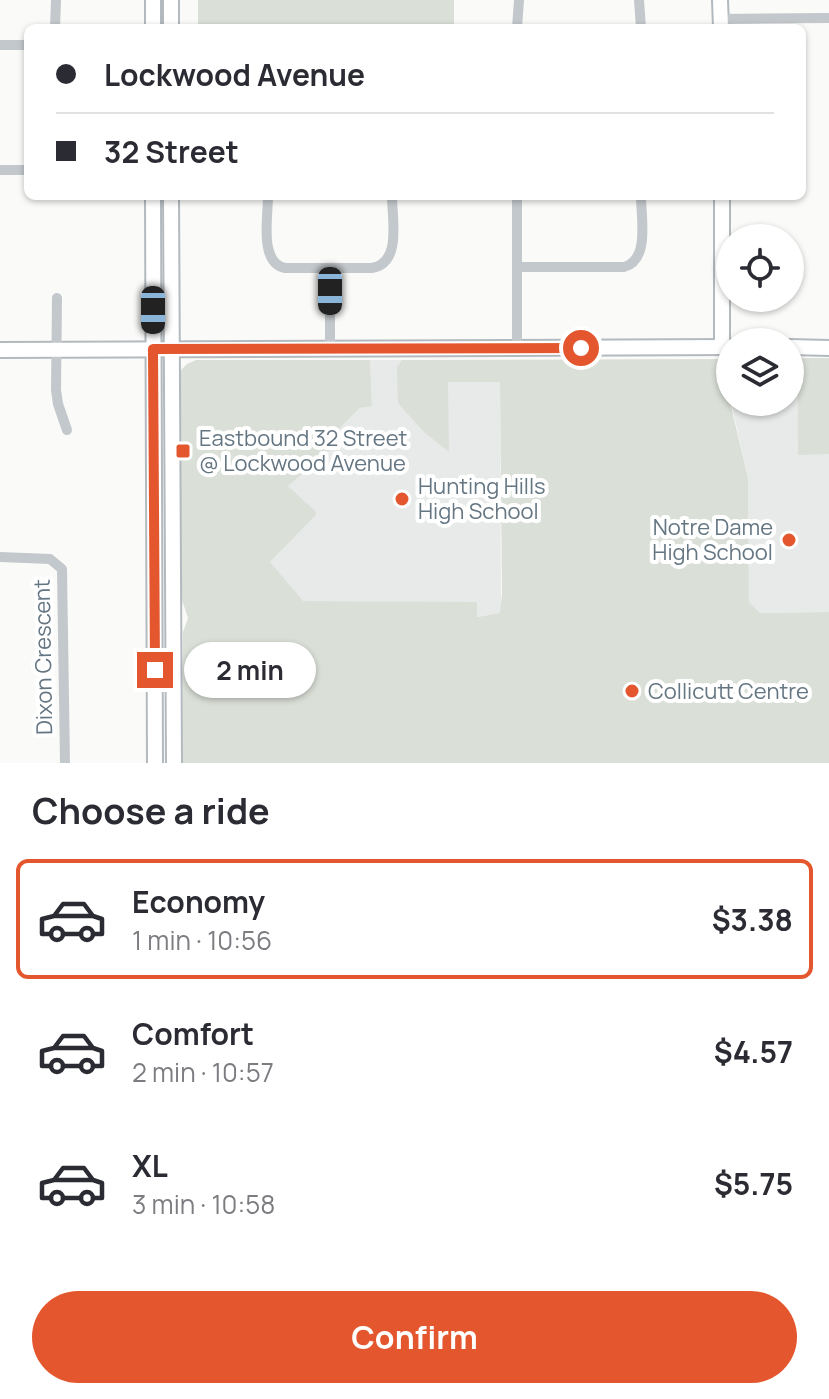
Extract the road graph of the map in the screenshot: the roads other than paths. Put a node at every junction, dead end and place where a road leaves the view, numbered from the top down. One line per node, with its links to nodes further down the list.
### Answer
1 (56, 0): 9 (street)
2 (153, 0): 10 (street)
3 (171, 0): 11 (street)
4 (519, 0): 12 (street)
5 (639, 0): 13 (street)
6 (720, 0): 8 (street)
7 (829, 18): 8 (street)
8 (721, 23)
9 (55, 24)
10 (153, 24)
11 (171, 24)
12 (517, 24)
13 (641, 24)
14 (0, 45): 15 (street)
15 (24, 45)
16 (0, 170): 17 (street)
17 (24, 170)
18 (153, 200): 34 (street)
19 (171, 200): 31 (street)
20 (268, 200): 26 (street)
21 (392, 200): 26 (street)
22 (517, 200): 25 (street)
23 (641, 200): 25 (street)
24 (722, 200): 28 (street)
25 (517, 267): 32 (street)
26 (330, 268): 35 (street)
27 (57, 298): 37 (street)
28 (725, 328)
29 (716, 347): 32 (street)
30 (804, 347): 33 (street)
31 (172, 348): 34 (street); 35 (street); 42 (street)
32 (517, 348): 35 (street)
33 (829, 348)
34 (153, 349): 37 (street); 41 (street)
35 (330, 349)
36 (0, 350): 37 (street)
37 (56, 350): 38 (street)
38 (67, 430)
39 (0, 557): 40 (street, Dixon Crescent)
40 (65, 763)
41 (155, 763)
42 (174, 763)

